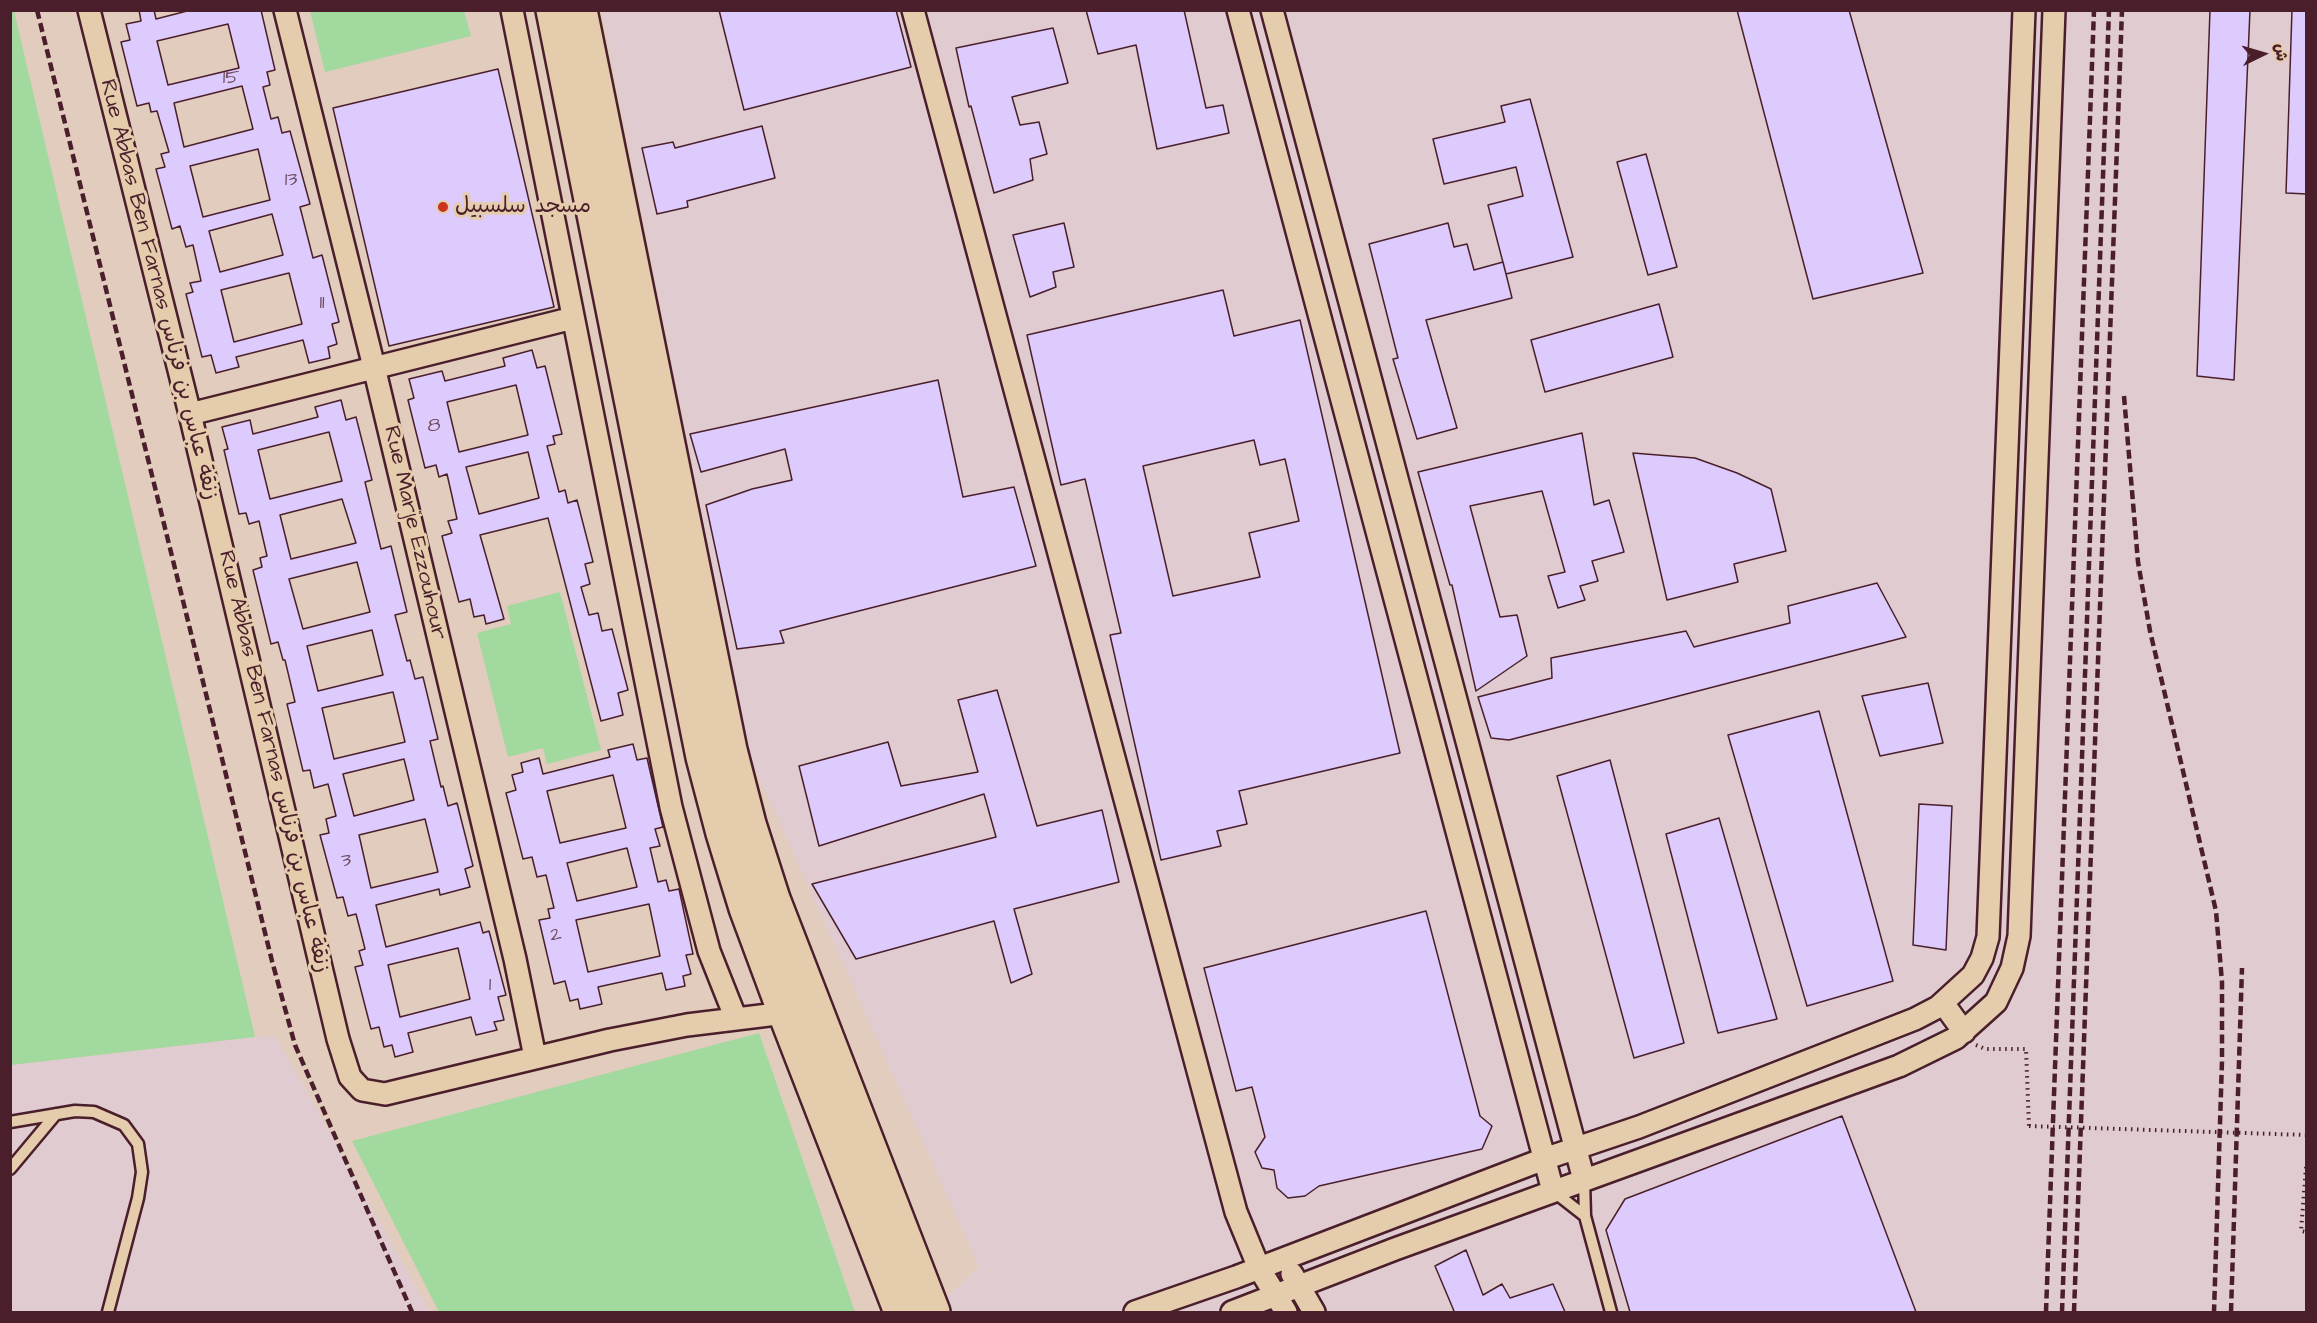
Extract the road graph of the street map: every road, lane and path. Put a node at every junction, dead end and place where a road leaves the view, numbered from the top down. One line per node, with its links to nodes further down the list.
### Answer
1 (89, 10): 13 (street, Rue Abbas Ben Farnas زنقة عباس بن فرناس)
2 (285, 10): 12 (street, Rue Marje Ezzouhour)
3 (512, 10): 11 (street)
4 (553, 10): 17 (main road)
5 (580, 10): 41 (main road)
6 (913, 10): 34 (street)
7 (1238, 10): 15 (street)
8 (1272, 10): 14 (street)
9 (2024, 10): 16 (street)
10 (2054, 10): 19 (street)
11 (573, 318): 12 (street); 18 (street)
12 (374, 368): 13 (street); 20 (street, Rue Marje Ezzouhour)
13 (190, 414): 20 (street, Rue Abbas Ben Farnas زنقة عباس بن فرناس)
14 (1402, 499): 15 (street); 24 (street)
15 (1370, 508): 25 (street)
16 (1942, 1003): 19 (street); 24 (street)
17 (785, 1013): 18 (street, Rue Abbas Ben Farnas زنقة عباس بن فرناس); 40 (main road)
18 (735, 1019): 20 (street, Rue Abbas Ben Farnas زنقة عباس بن فرناس)
19 (1964, 1032): 23 (path, bridge); 28 (street)
20 (535, 1057)
21 (56, 1114): 22 (lane); 27 (lane); 39 (lane)
22 (10, 1122)
23 (2307, 1135)
24 (1575, 1148): 25 (street); 28 (street)
25 (1544, 1159): 29 (street); 30 (street)
26 (2307, 1167): 33 (path)
27 (10, 1169)
28 (1584, 1180): 30 (street); 31 (lane)
29 (1460, 1191): 32 (street); 35 (street)
30 (1553, 1191): 31 (lane); 32 (street)
31 (1585, 1216): 45 (lane)
32 (1470, 1221): 37 (street)
33 (2307, 1232)
34 (1247, 1242): 35 (street); 36 (street)
35 (1284, 1259): 36 (street); 37 (street)
36 (1259, 1268): 38 (street); 42 (street)
37 (1299, 1286): 38 (street); 44 (street)
38 (1280, 1304): 43 (street)
39 (108, 1312)
40 (901, 1312)
41 (933, 1312)
42 (1135, 1312)
43 (1232, 1312)
44 (1314, 1312)
45 (1611, 1312)

